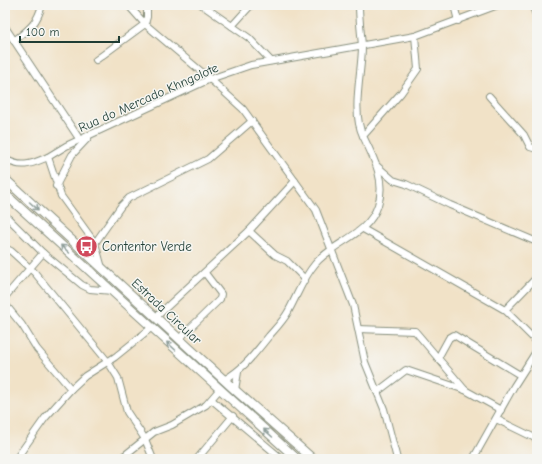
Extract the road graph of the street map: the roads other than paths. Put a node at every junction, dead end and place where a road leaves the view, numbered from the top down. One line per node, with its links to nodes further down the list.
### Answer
1 (42, 5): 16 (street)
2 (128, 5): 12 (street)
3 (147, 5): 12 (street)
4 (202, 5): 13 (street)
5 (251, 5): 13 (street)
6 (359, 5): 17 (street)
7 (454, 5): 11 (street)
8 (498, 5): 11 (street, Rua do Mercado Khngolote)
9 (532, 5): 10 (street)
10 (537, 17)
11 (458, 22): 15 (street, Rua do Mercado Khngolote)
12 (145, 24): 18 (street); 20 (street)
13 (232, 26): 19 (street)
14 (5, 27): 16 (street)
15 (415, 36): 17 (street, Rua do Mercado Khngolote); 24 (street)
16 (14, 41): 25 (street)
17 (362, 46): 19 (street, Rua do Mercado Khngolote); 24 (street)
18 (96, 60)
19 (271, 61): 20 (street, Rua do Mercado Khngolote)
20 (210, 79): 22 (street); 23 (street, Rua do Mercado Khngolote)
21 (489, 96): 26 (street)
22 (252, 121): 32 (street); 40 (street)
23 (91, 136): 25 (street, Rua do Mercado Khngolote); 34 (street)
24 (363, 136): 29 (street)
25 (80, 140): 27 (street, Rua do Mercado Khngolote)
26 (537, 149)
27 (48, 157): 28 (street, Rua do Mercado Khngolote); 34 (street)
28 (5, 160)
29 (376, 165): 31 (street); 33 (street)
30 (5, 180): 45 (main road, Estrada Circular, one-way to 45)
31 (393, 180): 33 (street); 39 (street)
32 (295, 181): 38 (street); 42 (street)
33 (382, 185): 37 (street)
34 (56, 186): 40 (street)
35 (5, 194): 49 (main road, Estrada Circular, one-way to 35)
36 (5, 215): 43 (street)
37 (363, 229): 42 (street); 52 (street)
38 (249, 232): 46 (street); 48 (street)
39 (537, 242)
40 (95, 243): 45 (street)
41 (5, 248): 44 (street)
42 (331, 249): 48 (street); 55 (street)
43 (43, 253): 44 (street); 49 (street)
44 (29, 268): 50 (street); 60 (street)
45 (102, 268): 53 (main road, Estrada Circular)
46 (205, 273): 53 (street); 56 (street)
47 (537, 277): 52 (street)
48 (305, 279): 61 (street)
49 (112, 291): 54 (main road, Estrada Circular)
50 (5, 297)
51 (5, 304): 64 (street)
52 (505, 310): 57 (street)
53 (156, 317): 56 (main road, Estrada Circular)
54 (151, 328): 60 (street); 65 (main road, Estrada Circular, one-way to 54)
55 (358, 330): 59 (street); 68 (street)
56 (179, 339): 63 (main road, Estrada Circular)
57 (537, 342)
58 (537, 350): 62 (street)
59 (438, 358): 62 (street); 67 (street)
60 (108, 362): 64 (street); 73 (street)
61 (238, 372): 63 (street); 66 (street)
62 (520, 375): 70 (street)
63 (224, 380): 66 (main road, Estrada Circular)
64 (71, 389): 75 (street)
65 (219, 390): 69 (street); 80 (main road, Estrada Circular, one-way to 65)
66 (235, 390): 81 (main road, Estrada Circular)
67 (465, 390): 68 (street); 70 (street)
68 (377, 392): 82 (street)
69 (212, 400): 71 (street); 73 (street)
70 (501, 410): 72 (street)
71 (233, 416): 78 (street); 79 (street)
72 (496, 419): 74 (street); 83 (street)
73 (145, 439): 76 (street); 77 (street)
74 (537, 440)
75 (16, 459)
76 (120, 459)
77 (153, 459)
78 (197, 459)
79 (282, 459)
80 (297, 459)
81 (314, 459)
82 (397, 459)
83 (473, 459)

